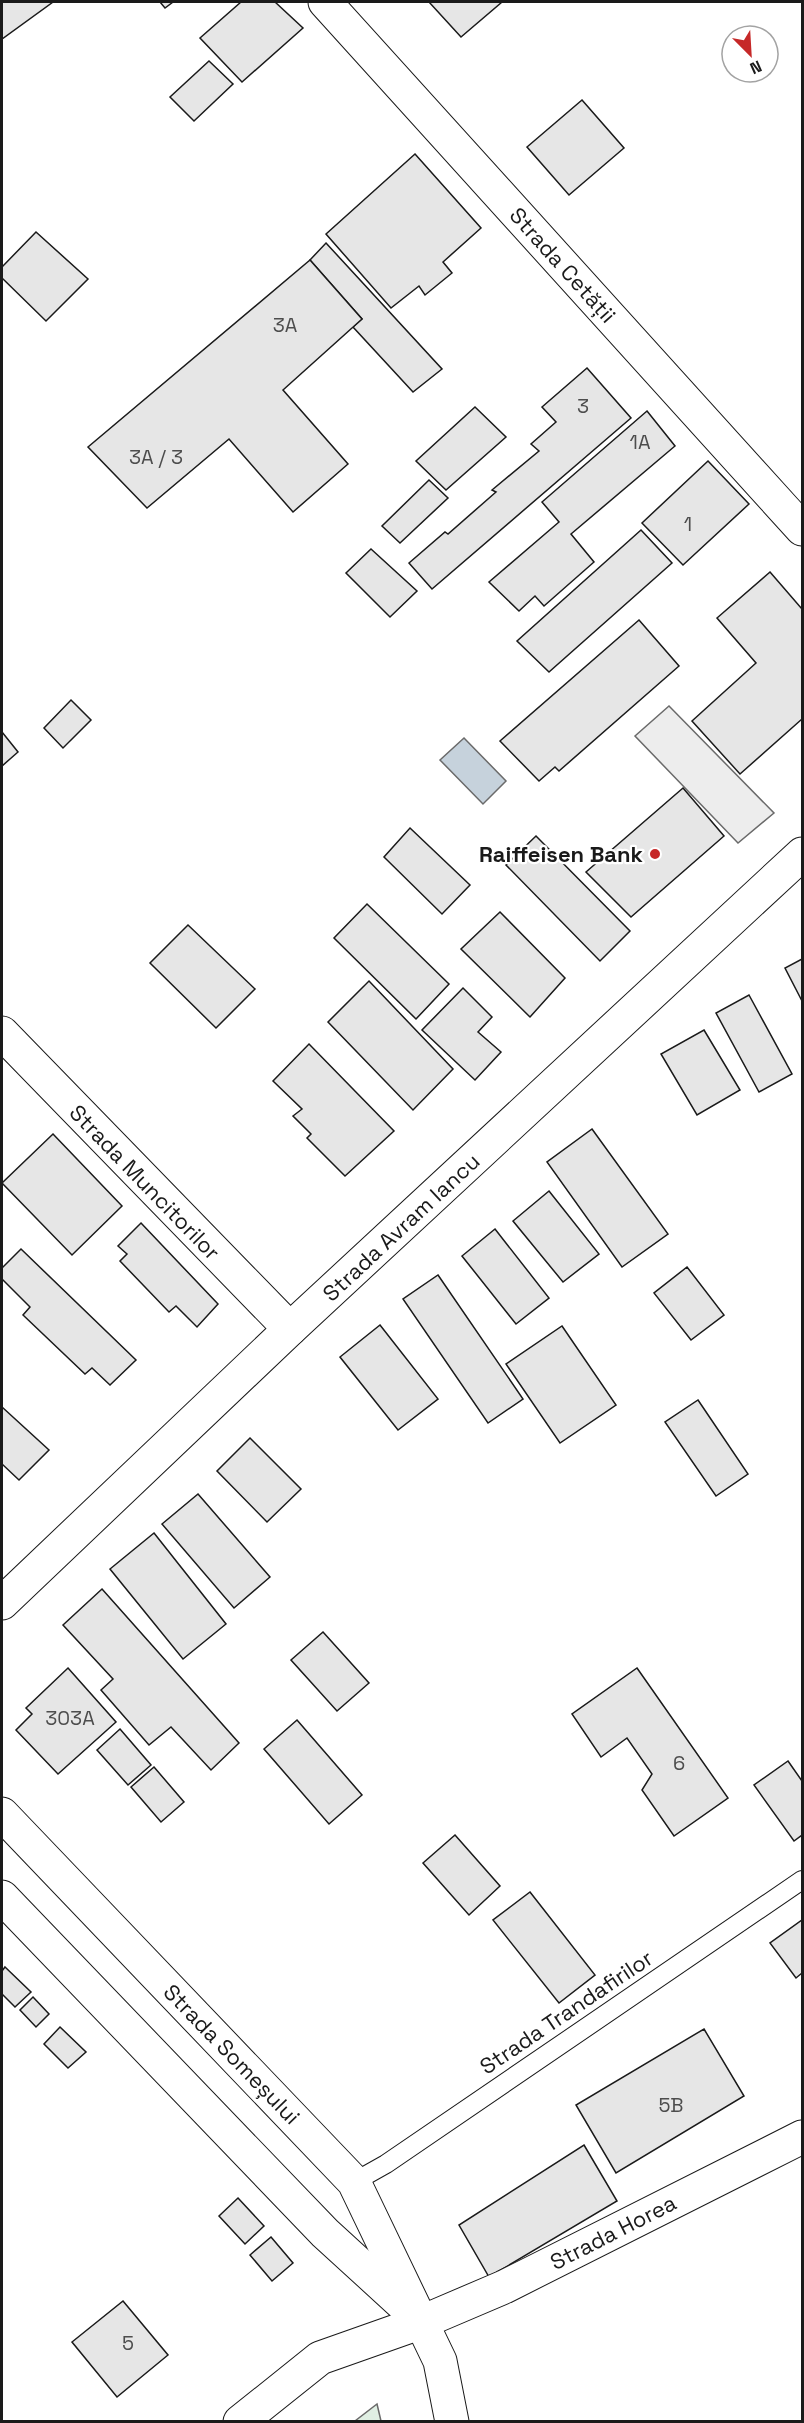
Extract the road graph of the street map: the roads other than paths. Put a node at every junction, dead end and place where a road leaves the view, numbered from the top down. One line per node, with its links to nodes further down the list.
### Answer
1 (325, 2): 2 (street, Strada Cetății)
2 (802, 529)
3 (802, 854): 5 (street, Strada Avram Iancu)
4 (2, 1033): 5 (street, Strada Muncitorilor)
5 (290, 1329): 6 (street, Strada Avram Iancu)
6 (2, 1602)
7 (2, 1814): 11 (street, Strada Someșului)
8 (802, 1880): 11 (lane, Strada Trandafirilor)
9 (2, 1897): 12 (street, Strada Someșului)
10 (802, 2137): 12 (street, Strada Horea)
11 (354, 2182): 12 (street, Strada Someșului)
12 (422, 2322): 13 (street, Strada Horea); 14 (street, Strada Someșului)
13 (240, 2421)
14 (452, 2421)

